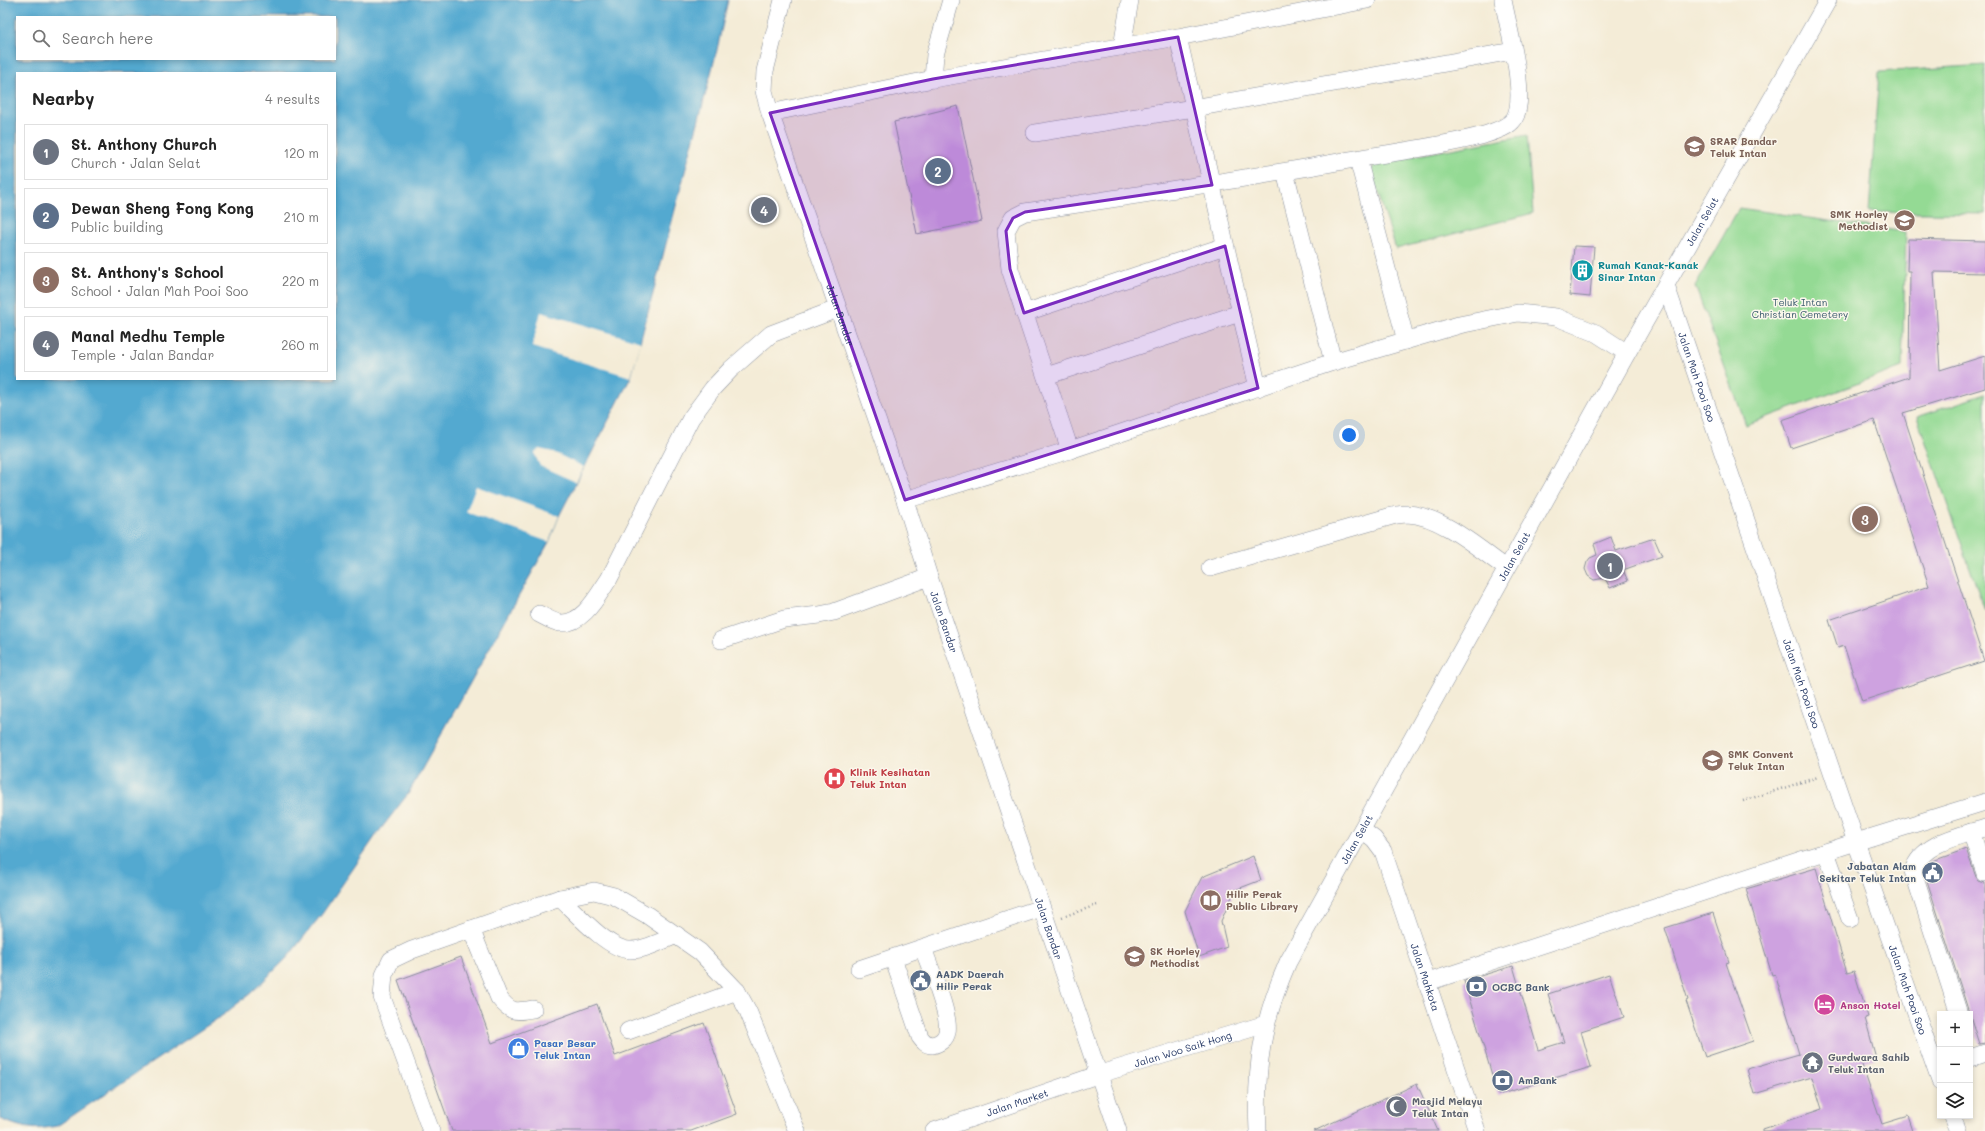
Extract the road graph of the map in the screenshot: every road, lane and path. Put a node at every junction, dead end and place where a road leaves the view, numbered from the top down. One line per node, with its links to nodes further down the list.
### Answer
1 (783, 0): 12 (street, Jalan Bandar)
2 (951, 0): 10 (street)
3 (1130, 0): 8 (street)
4 (1367, 0): 7 (street)
5 (1503, 0): 9 (street)
6 (1828, 0): 18 (street, Jalan Selat)
7 (1178, 37): 8 (street); 11 (street)
8 (1122, 46): 10 (street)
9 (1513, 51): 11 (street); 14 (street)
10 (933, 79): 12 (street)
11 (1194, 108): 13 (street); 16 (street)
12 (770, 113): 19 (street, Jalan Bandar)
13 (1035, 133)
14 (1358, 158): 15 (street); 22 (street)
15 (1285, 172): 16 (street); 24 (street)
16 (1212, 185): 17 (street); 20 (street)
17 (1225, 246): 20 (street); 21 (street)
18 (1666, 286): 23 (street, Jalan Selat); 34 (street, Jalan Mah Pooi Soo)
19 (838, 309): 28 (street, Jalan Bandar); 32 (street)
20 (1024, 313): 25 (street)
21 (1240, 313): 25 (street); 26 (street)
22 (1406, 341): 23 (street); 24 (street)
23 (1627, 352): 30 (street, Jalan Selat)
24 (1333, 362): 26 (street)
25 (1046, 376): 27 (street)
26 (1258, 388): 27 (street)
27 (1070, 450): 28 (street)
28 (905, 500): 31 (street, Jalan Bandar)
29 (1210, 568): 30 (street)
30 (1506, 568): 37 (street, Jalan Selat)
31 (929, 577): 33 (street); 44 (street, Jalan Bandar)
32 (539, 614)
33 (721, 640)
34 (1832, 772): 35 (path); 39 (street, Jalan Mah Pooi Soo)
35 (1743, 801)
36 (1985, 802): 39 (street)
37 (1362, 830): 51 (street, Jalan Mahkota); 55 (street, Jalan Selat)
38 (1978, 830): 41 (street); 54 (street)
39 (1856, 842): 40 (street); 57 (street, Jalan Mah Pooi Soo)
40 (1826, 852): 45 (street); 51 (street)
41 (1985, 873)
42 (560, 898): 46 (street); 47 (street); 47 (street)
43 (1097, 905): 44 (path)
44 (1044, 915): 48 (street); 58 (street, Jalan Bandar)
45 (1850, 919)
46 (471, 929): 53 (street); 60 (street)
47 (677, 935): 52 (street)
48 (923, 948): 49 (street); 49 (street)
49 (893, 958): 50 (street)
50 (859, 969)
51 (1428, 982): 65 (street, Jalan Mahkota)
52 (737, 991): 56 (street); 61 (street)
53 (533, 1009)
54 (1958, 1011)
55 (1266, 1024): 58 (street, Jalan Woo Saik Hong); 64 (street, Jalan Selat)
56 (628, 1031)
57 (1937, 1066)
58 (1100, 1074): 62 (street, Jalan Market); 63 (street, Jalan Bandar)
59 (1953, 1119): 66 (street)
60 (431, 1131)
61 (797, 1131)
62 (934, 1131)
63 (1118, 1131)
64 (1258, 1131)
65 (1477, 1131)
66 (1958, 1131)

